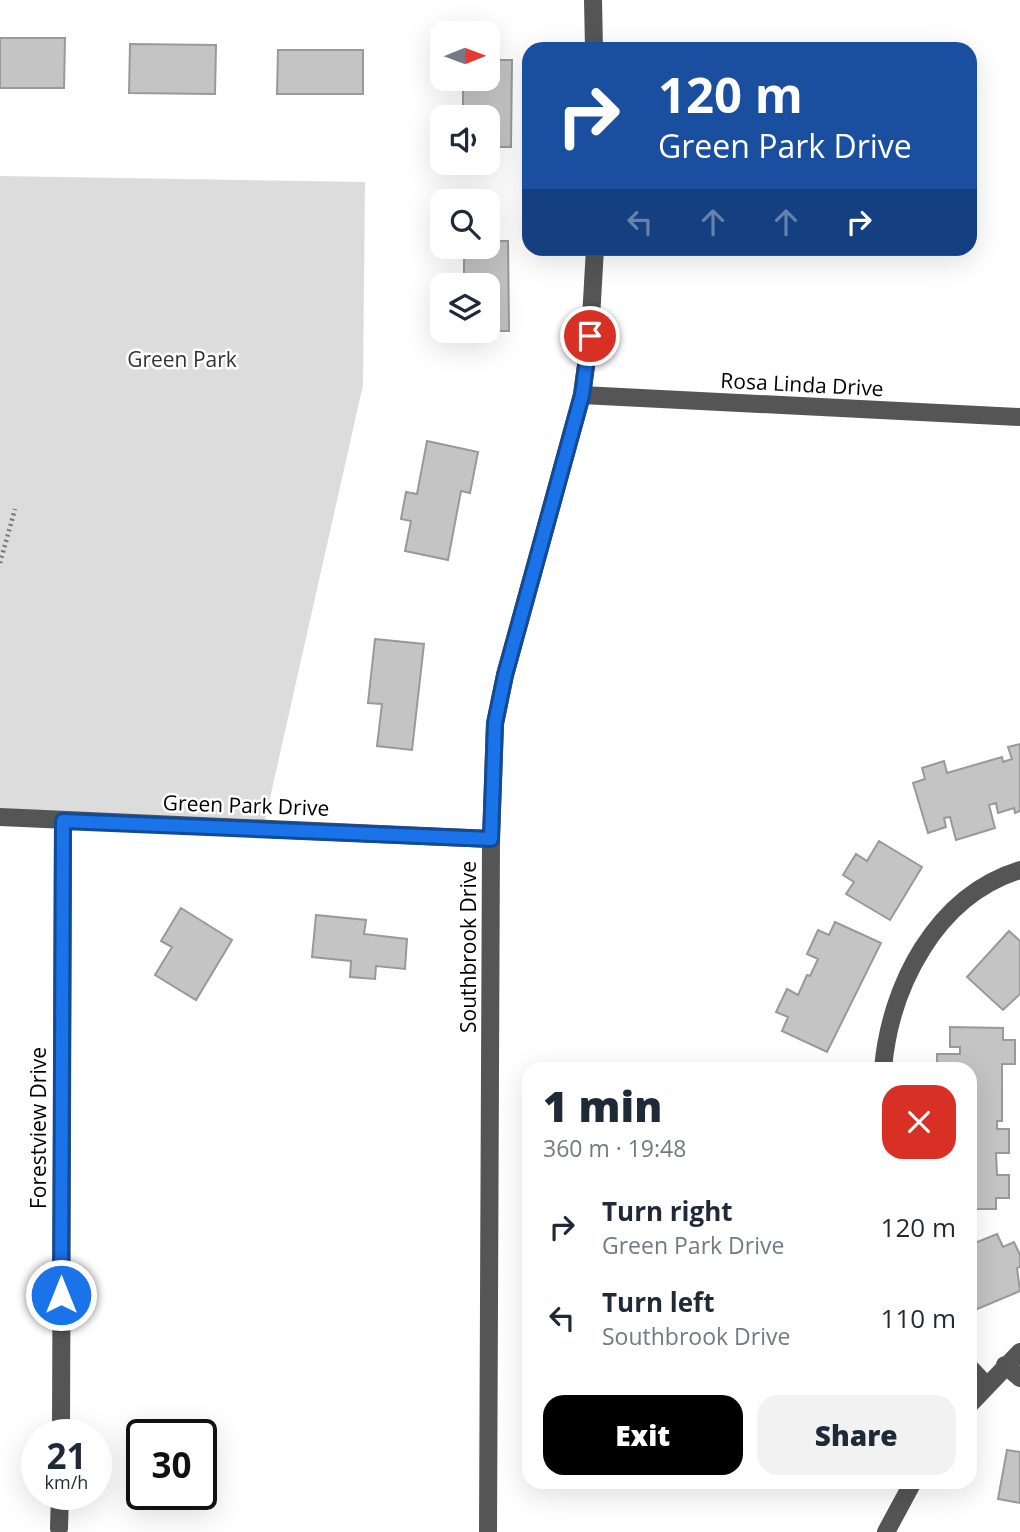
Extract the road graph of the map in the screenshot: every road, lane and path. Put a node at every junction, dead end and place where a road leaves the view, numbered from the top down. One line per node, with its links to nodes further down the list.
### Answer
1 (593, 0): 2 (street)
2 (594, 42)
3 (595, 256): 4 (street, Southbrook Drive)
4 (582, 395): 5 (street, Rosa Linda Drive); 10 (street, Southbrook Drive)
5 (1020, 417)
6 (15, 509): 7 (path)
7 (0, 563)
8 (0, 817): 9 (street, Green Park Drive)
9 (63, 821): 10 (street, Green Park Drive); 19 (street, Forestview Drive)
10 (491, 839): 23 (street, Southbrook Drive)
11 (1020, 870): 12 (street)
12 (884, 1062)
13 (1020, 1352): 14 (street)
14 (1005, 1365): 16 (street); 17 (street)
15 (977, 1375): 17 (street)
16 (1020, 1378)
17 (985, 1384): 18 (street)
18 (977, 1395)
19 (61, 1419)
20 (909, 1489): 24 (street)
21 (60, 1510): 22 (street)
22 (59, 1528)
23 (488, 1532)
24 (886, 1532)

